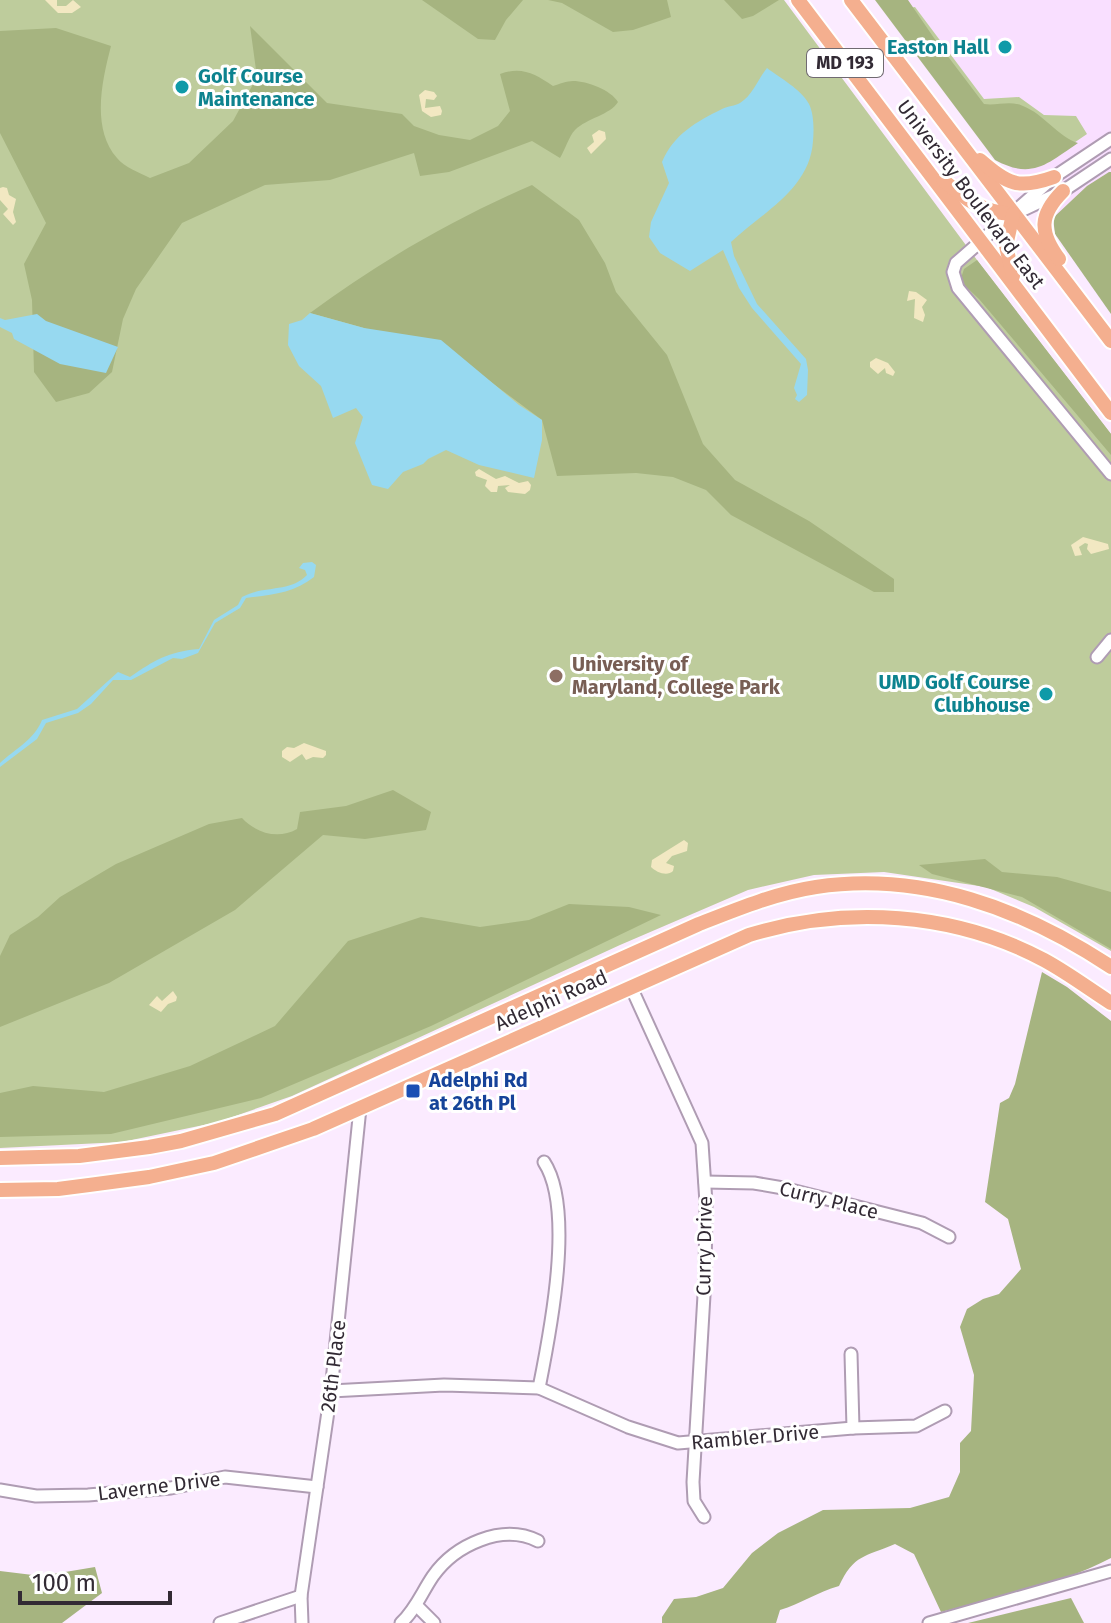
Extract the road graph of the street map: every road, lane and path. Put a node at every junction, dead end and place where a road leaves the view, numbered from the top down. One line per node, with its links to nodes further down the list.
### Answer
1 (798, 0): 5 (main road, University Boulevard East / MD 193)
2 (851, 0): 3 (main road, University Boulevard East / MD 193)
3 (957, 139): 7 (main road); 9 (main road, University Boulevard East / MD 193)
4 (1111, 139): 7 (street)
5 (915, 156): 9 (main road); 10 (main road, University Boulevard East / MD 193)
6 (1111, 159): 8 (street)
7 (1054, 177): 9 (street)
8 (1063, 191): 9 (street); 12 (main road)
9 (1013, 214): 10 (street); 11 (main road); 12 (main road, University Boulevard East / MD 193)
10 (981, 240): 11 (main road, University Boulevard East / MD 193); 15 (street)
11 (1026, 299): 14 (main road, University Boulevard East / MD 193)
12 (1100, 327): 13 (main road, University Boulevard East / MD 193)
13 (1111, 341)
14 (1111, 413)
15 (1111, 474)
16 (1111, 640): 17 (street)
17 (1097, 657)
18 (1111, 967): 22 (main road, Adelphi Road)
19 (631, 987): 20 (main road, Adelphi Road); 21 (main road, Adelphi Road); 24 (street, Curry Drive)
20 (1111, 1003)
21 (360, 1108): 25 (main road, Adelphi Road); 29 (street, 26th Place)
22 (0, 1158)
23 (544, 1162): 28 (street)
24 (705, 1182): 26 (street, Curry Place); 32 (street, Curry Drive)
25 (0, 1190)
26 (949, 1237)
27 (851, 1354): 31 (street)
28 (539, 1388): 29 (street, Rambler Drive); 32 (street, Rambler Drive)
29 (331, 1391): 33 (street, 26th Place)
30 (945, 1411): 31 (street, Rambler Drive)
31 (853, 1428): 32 (street, Rambler Drive)
32 (695, 1442): 35 (street, Curry Drive)
33 (317, 1487): 34 (street, Laverne Drive); 38 (street, 26th Place)
34 (0, 1490)
35 (704, 1517)
36 (538, 1541): 39 (street)
37 (1111, 1571): 44 (street)
38 (301, 1596): 40 (street); 41 (street, 26th Place)
39 (417, 1606): 42 (street); 43 (street)
40 (220, 1623)
41 (302, 1623)
42 (401, 1623)
43 (434, 1623)
44 (929, 1623)

